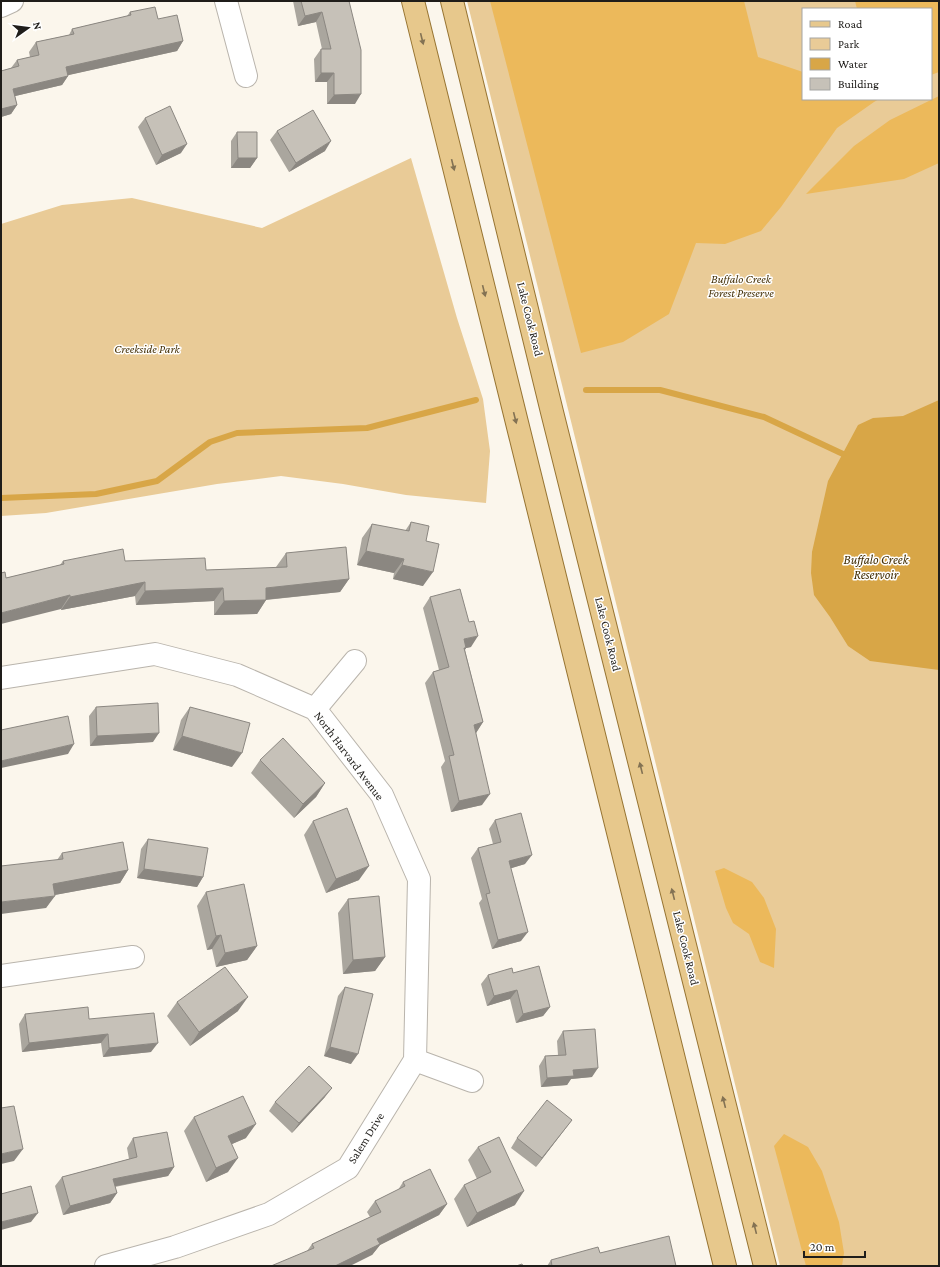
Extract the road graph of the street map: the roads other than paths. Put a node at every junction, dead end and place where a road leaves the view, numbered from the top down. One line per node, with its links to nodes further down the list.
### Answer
1 (12, 1): 5 (street)
2 (226, 1): 6 (street)
3 (413, 1): 15 (main road, one-way to 15)
4 (452, 1): 16 (main road, Lake Cook Road, one-way to 4)
5 (1, 6)
6 (246, 76)
7 (355, 661): 9 (street)
8 (1, 678): 9 (street, North Harvard Avenue)
9 (315, 709): 12 (street, North Harvard Avenue)
10 (133, 957): 11 (street)
11 (1, 976)
12 (415, 1060): 13 (street); 14 (street, Salem Drive)
13 (472, 1081)
14 (106, 1266)
15 (725, 1266)
16 (765, 1266)

